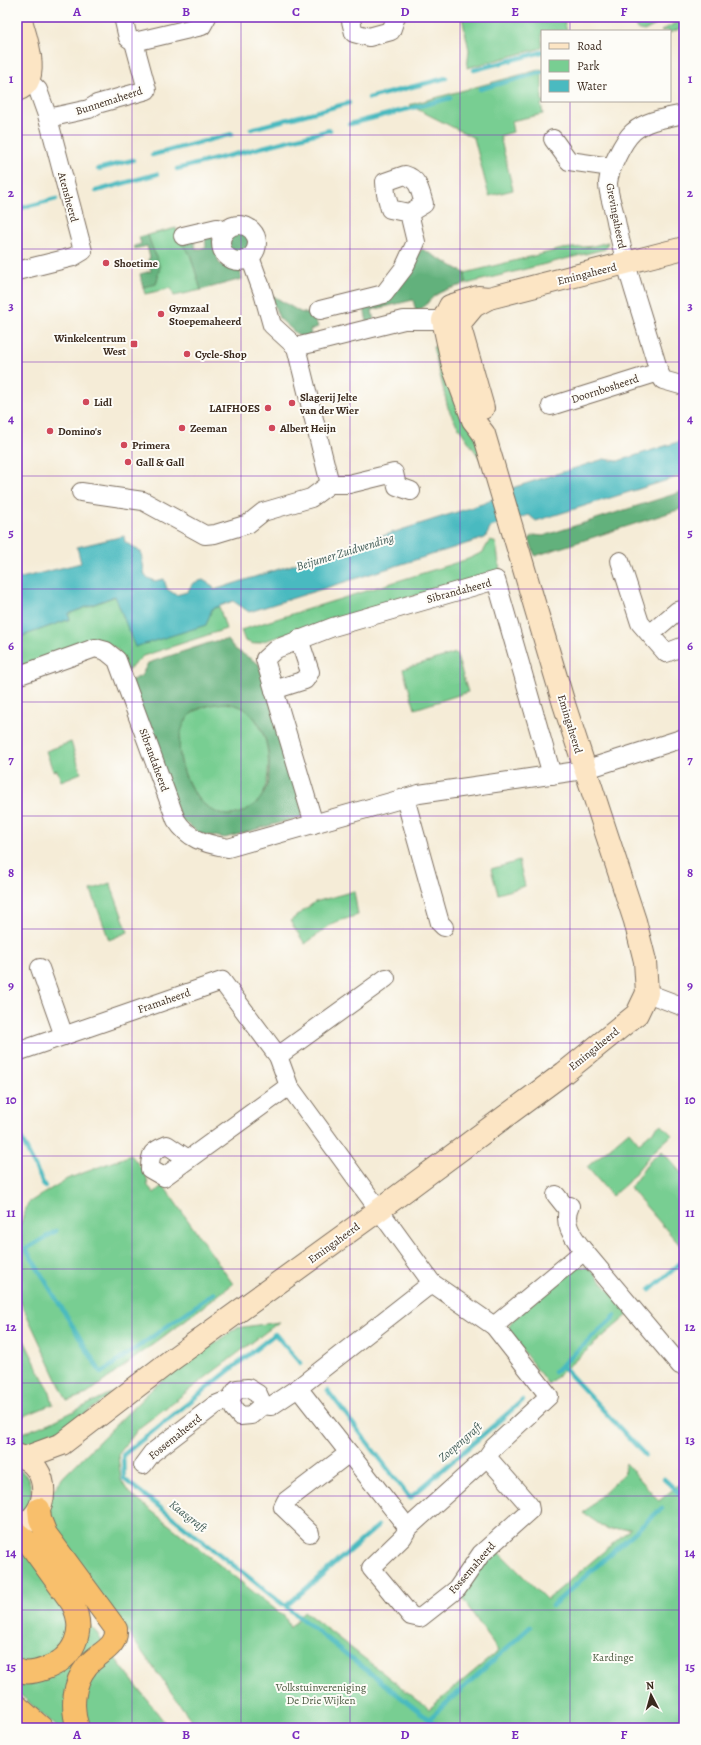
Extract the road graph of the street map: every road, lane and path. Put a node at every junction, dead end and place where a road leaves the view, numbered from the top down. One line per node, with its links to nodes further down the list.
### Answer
1 (20, 17): 7 (street)
2 (122, 17): 6 (street, Bunnemaheerd)
3 (207, 17): 6 (street)
4 (350, 17): 5 (street)
5 (396, 17)
6 (134, 42): 9 (street, Bunnemaheerd)
7 (22, 85): 9 (street, Atensheerd)
8 (684, 114): 11 (street, Grevingaheerd)
9 (48, 118): 18 (street, Atensheerd)
10 (553, 139): 11 (street, Grevingaheerd)
11 (611, 167): 17 (street, Grevingaheerd)
12 (409, 213): 19 (street)
13 (225, 232): 14 (street); 16 (street); 16 (street)
14 (182, 236)
15 (684, 248): 17 (street, Emingaheerd)
16 (250, 257): 23 (street)
17 (627, 264): 21 (street, Emingaheerd); 24 (street)
18 (17, 271)
19 (357, 301): 20 (street); 22 (street)
20 (320, 310)
21 (451, 322): 22 (street); 38 (street, Emingaheerd)
22 (366, 329): 23 (street)
23 (296, 347): 27 (street)
24 (659, 372): 25 (street); 26 (street, Doornbosheerd)
25 (684, 386)
26 (551, 406)
27 (330, 484): 28 (street); 29 (street)
28 (411, 491)
29 (81, 492)
30 (620, 561): 32 (street)
31 (684, 610): 32 (street)
32 (650, 634): 34 (street)
33 (299, 639): 36 (street, Sibrandaheerd); 36 (street); 39 (street, Sibrandaheerd)
34 (684, 646)
35 (17, 676): 41 (street, Sibrandaheerd)
36 (274, 690): 41 (street, Sibrandaheerd)
37 (684, 738): 38 (street, Sibrandaheerd)
38 (584, 770): 39 (street, Sibrandaheerd); 45 (street, Emingaheerd)
39 (552, 775): 40 (street, Sibrandaheerd)
40 (405, 798): 41 (street, Sibrandaheerd); 42 (street)
41 (314, 824)
42 (444, 928)
43 (40, 968): 47 (street)
44 (386, 978): 49 (street)
45 (647, 993): 46 (street); 53 (street, Emingaheerd)
46 (684, 1007)
47 (64, 1036): 48 (street, Framaheerd); 49 (street, Framaheerd)
48 (17, 1052)
49 (278, 1056): 50 (street, Framaheerd)
50 (289, 1086): 51 (street); 53 (street, Framaheerd)
51 (188, 1159)
52 (556, 1195): 54 (street)
53 (379, 1210): 55 (street, Fossemaheerd); 59 (street, Emingaheerd)
54 (584, 1251): 56 (street); 57 (street)
55 (432, 1282): 56 (street, Fossemaheerd); 58 (street, Fossemaheerd)
56 (494, 1326): 62 (street, Fossemaheerd)
57 (684, 1365)
58 (298, 1388): 60 (street); 63 (street, Fossemaheerd)
59 (62, 1444): 61 (street, Emingaheerd); 64 (street, Emingaheerd)
60 (349, 1453): 67 (street); 69 (street)
61 (21, 1456): 64 (street)
62 (487, 1457): 67 (street, Fossemaheerd); 67 (street, Fossemaheerd)
63 (143, 1465)
64 (43, 1482): 65 (street)
65 (39, 1509): 66 (street); 73 (highway)
66 (17, 1528)
67 (408, 1528)
68 (17, 1533): 70 (highway)
69 (310, 1533)
70 (17, 1670)
71 (17, 1706): 72 (highway)
72 (42, 1728)
73 (78, 1728)

